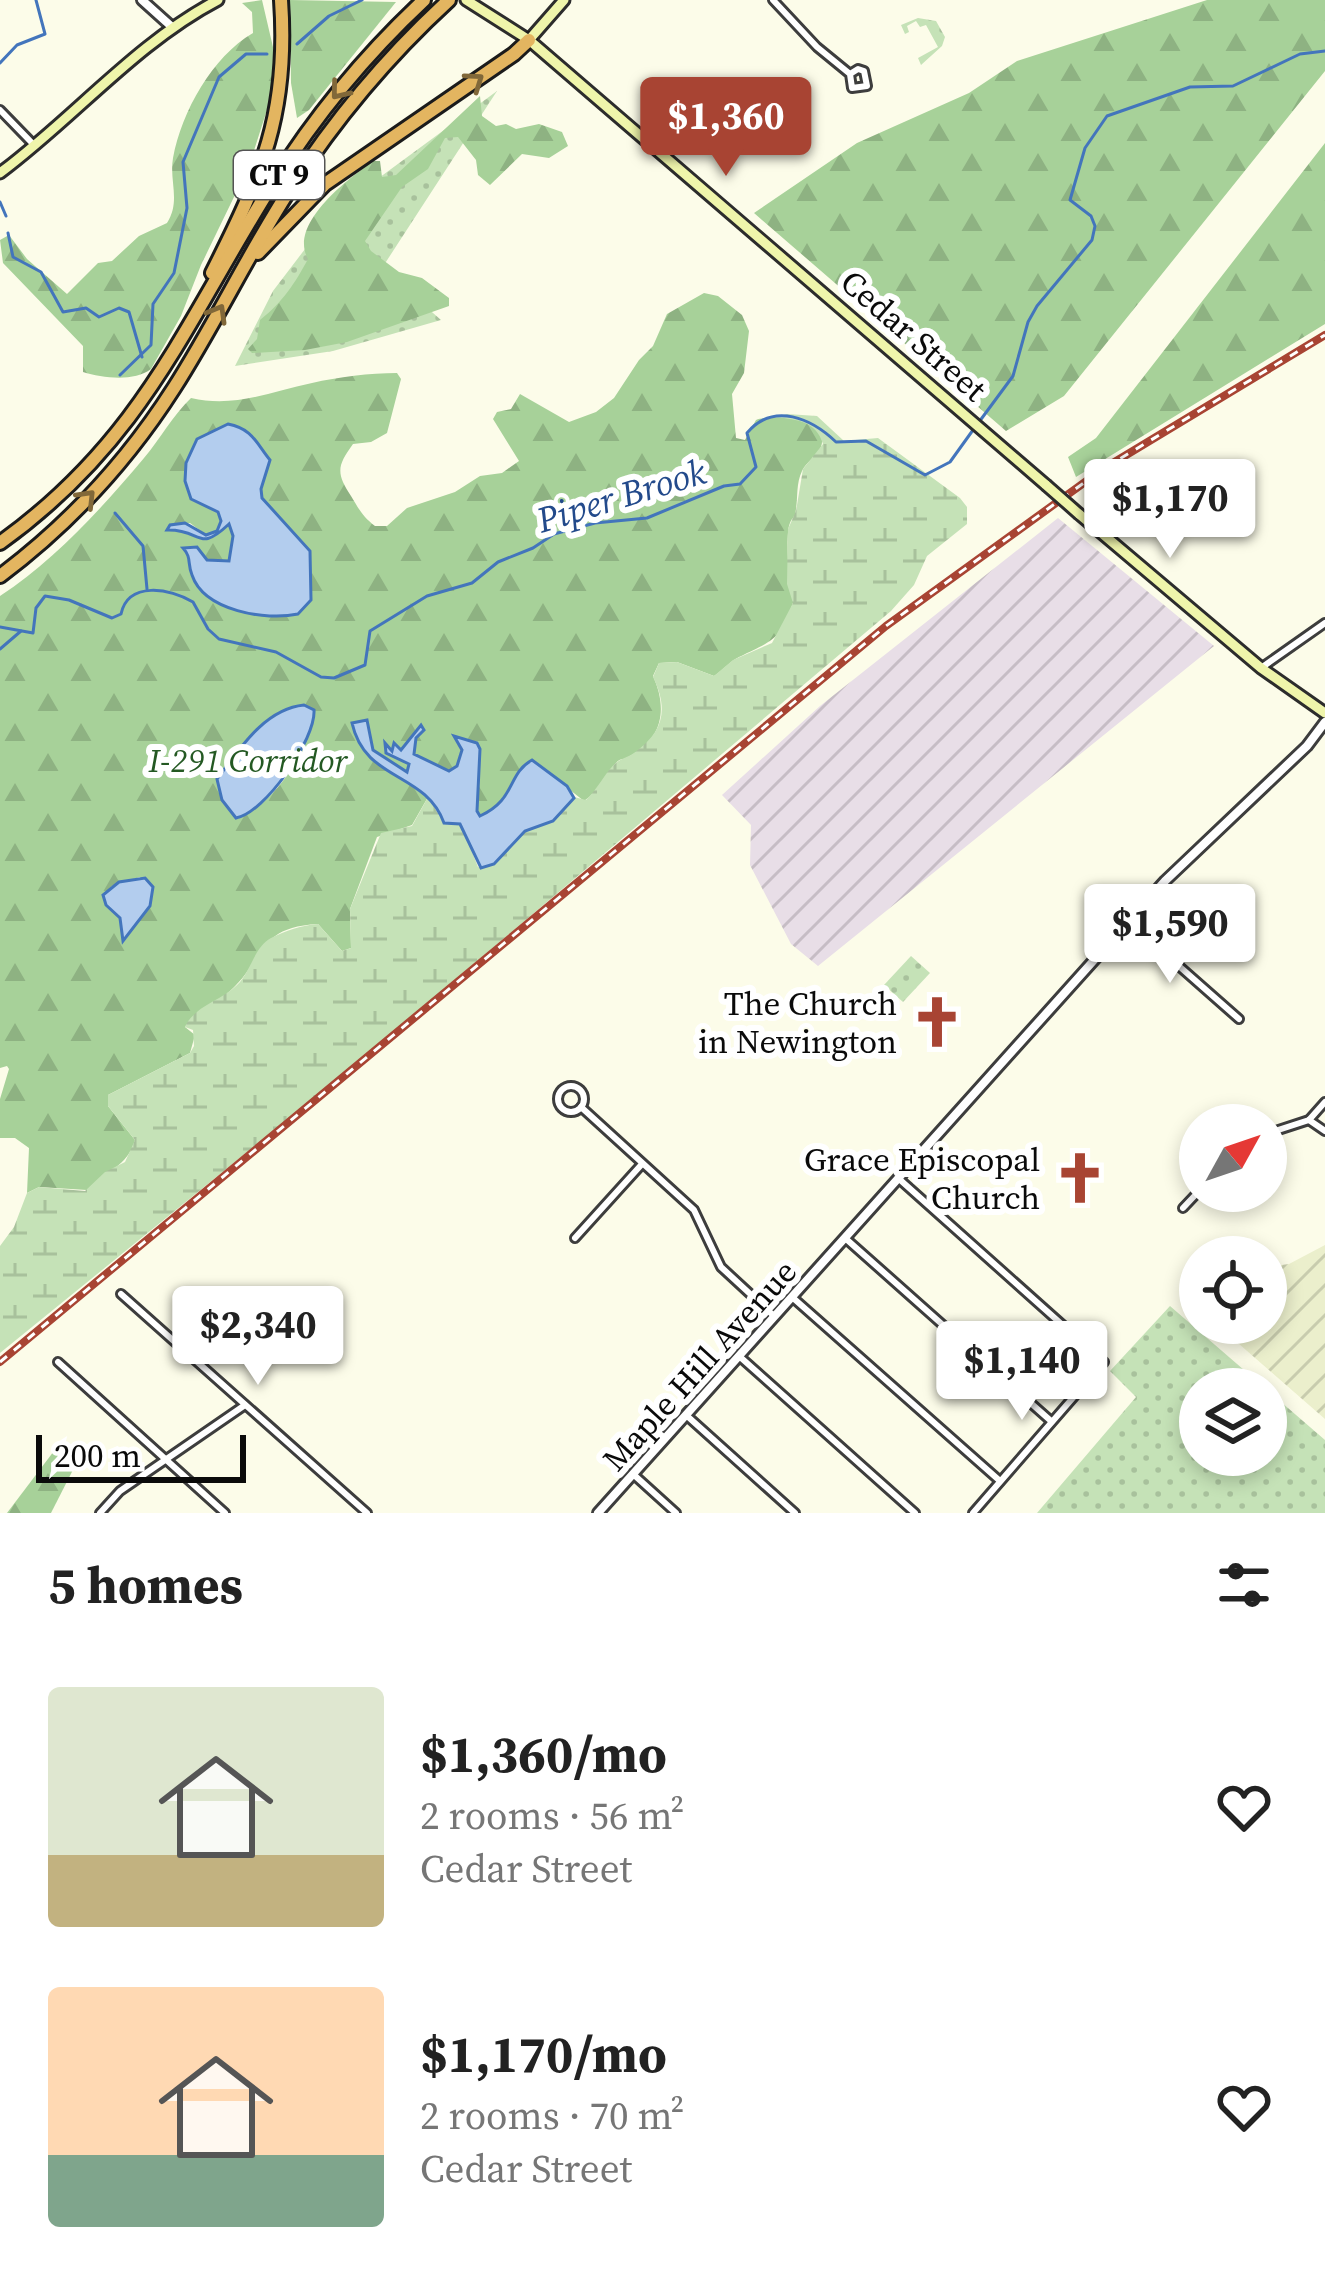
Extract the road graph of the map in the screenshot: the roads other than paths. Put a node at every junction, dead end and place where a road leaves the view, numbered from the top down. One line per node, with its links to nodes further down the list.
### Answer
1 (142, 0): 9 (street)
2 (218, 0): 9 (main road)
3 (281, 0): 16 (highway)
4 (449, 0): 15 (highway, CT 9)
5 (466, 0): 10 (main road, Cedar Street)
6 (564, 0): 10 (main road)
7 (773, 0): 11 (street)
8 (421, 2): 16 (highway, CT 9, one-way to 16)
9 (172, 27): 13 (main road)
10 (529, 40): 15 (highway, one-way to 10); 20 (main road, Cedar Street, bridge)
11 (850, 74)
12 (0, 110): 13 (street)
13 (36, 146): 14 (main road)
14 (0, 172)
15 (247, 263): 18 (highway, CT 9, one-way to 15)
16 (182, 342): 17 (highway, CT 9)
17 (0, 543)
18 (0, 576)
19 (1325, 623): 20 (street)
20 (1261, 668): 21 (main road, Cedar Street)
21 (1325, 718): 22 (street, Maple Hill Avenue)
22 (1129, 922): 23 (street); 30 (street, Maple Hill Avenue)
23 (1239, 1019)
24 (1325, 1102): 26 (street)
25 (581, 1107): 25 (street); 29 (street)
26 (1309, 1120): 27 (street); 28 (street)
27 (1287, 1127)
28 (1325, 1131)
29 (642, 1164): 31 (street); 35 (street)
30 (898, 1178): 32 (street, Maple Hill Avenue); 40 (street)
31 (575, 1238)
32 (845, 1238): 34 (street, Maple Hill Avenue); 40 (street)
33 (121, 1294): 38 (street)
34 (791, 1297): 35 (street, Maple Hill Avenue); 43 (street)
35 (774, 1316): 36 (street, Maple Hill Avenue)
36 (739, 1356): 39 (street, Maple Hill Avenue); 50 (street)
37 (58, 1362): 41 (street)
38 (245, 1405): 41 (street); 46 (street)
39 (686, 1415): 42 (street, Maple Hill Avenue); 49 (street)
40 (1052, 1421): 43 (street)
41 (165, 1460): 44 (street); 45 (street)
42 (633, 1474): 47 (street, Maple Hill Avenue); 48 (street)
43 (1000, 1481): 51 (street)
44 (100, 1513)
45 (225, 1513)
46 (367, 1513)
47 (598, 1513)
48 (676, 1513)
49 (794, 1513)
50 (915, 1513)
51 (973, 1513)

